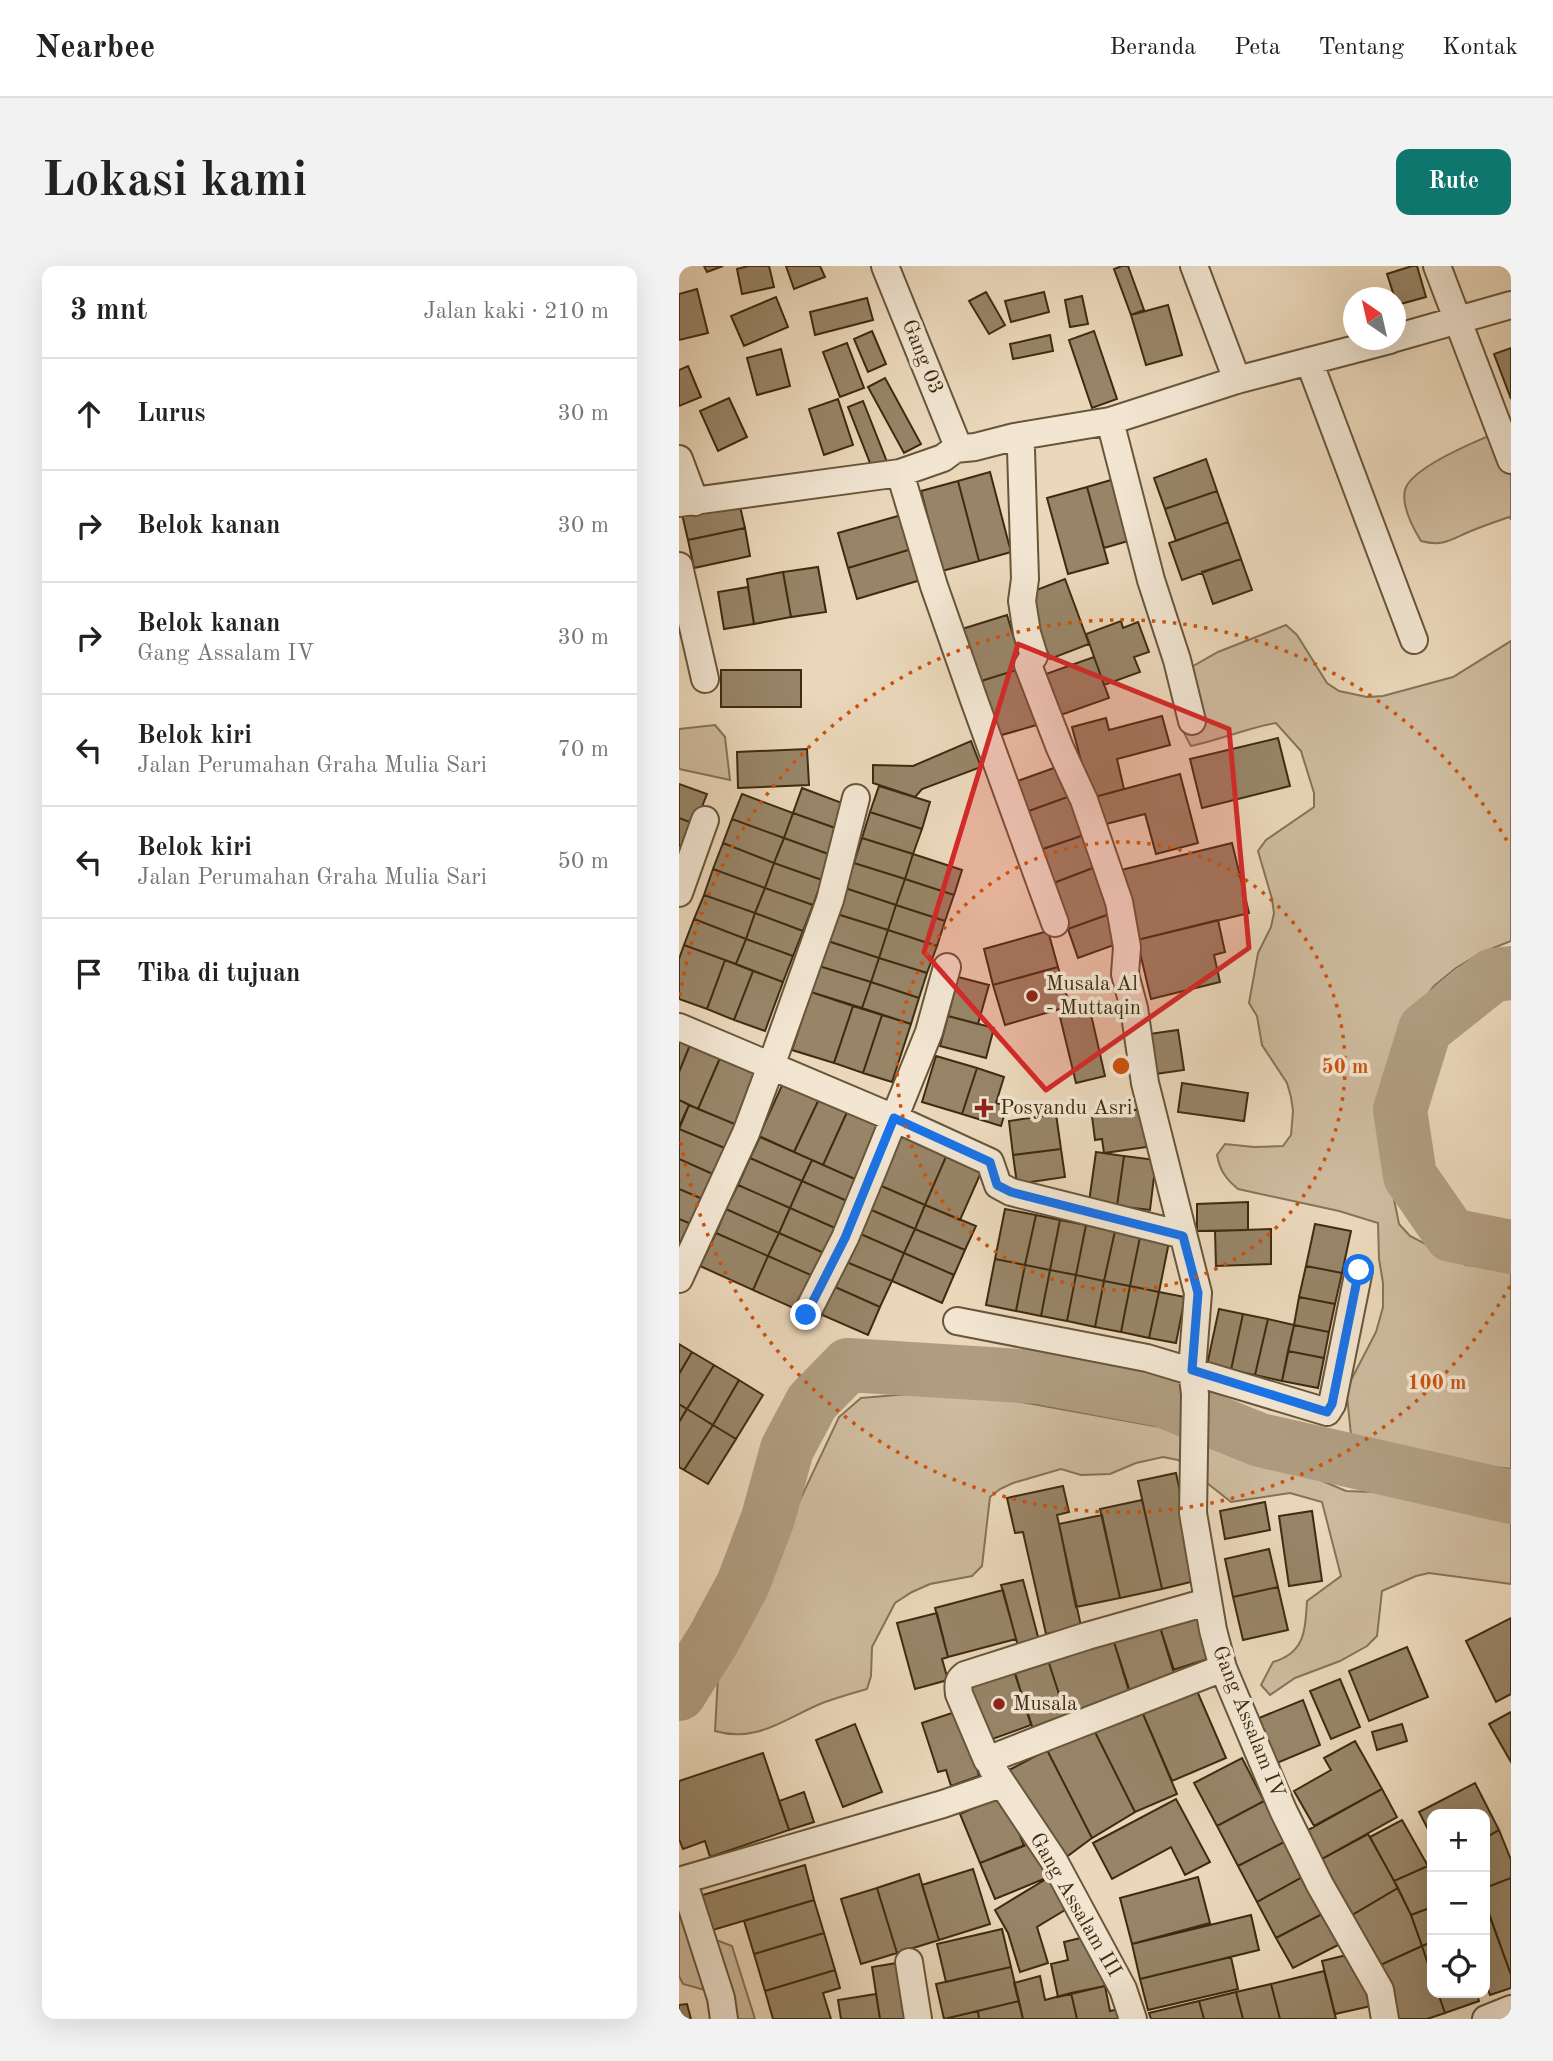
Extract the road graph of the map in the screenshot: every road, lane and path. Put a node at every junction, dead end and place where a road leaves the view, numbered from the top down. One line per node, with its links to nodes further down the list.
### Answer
1 (885, 266): 12 (street, Gang 03)
2 (1194, 266): 9 (street)
3 (1437, 266): 5 (street)
4 (1511, 305): 5 (street)
5 (1458, 322): 6 (street); 14 (street)
6 (1406, 335)
7 (1351, 350): 8 (street)
8 (1309, 361): 9 (street); 18 (street)
9 (1237, 380): 10 (street)
10 (1110, 421): 11 (street); 20 (street)
11 (1014, 437): 12 (street); 29 (street, Gang Assalam IV)
12 (955, 449): 15 (street)
13 (679, 459): 16 (street)
14 (1511, 460)
15 (900, 473): 16 (street); 24 (street)
16 (687, 502)
17 (679, 566): 19 (street)
18 (1413, 640)
19 (705, 679)
20 (1192, 721)
21 (856, 798): 27 (street)
22 (705, 820): 23 (street)
23 (679, 893)
24 (1055, 923)
25 (947, 967): 28 (street)
26 (679, 1027): 27 (street)
27 (771, 1066): 28 (street); 31 (street)
28 (894, 1118): 29 (street); 32 (street)
29 (1183, 1236): 34 (street, Gang Assalam IV)
30 (1359, 1270): 34 (street)
31 (679, 1279)
32 (806, 1315)
33 (957, 1321): 34 (street)
34 (1193, 1382): 35 (street, Gang Assalam IV)
35 (1207, 1602): 36 (street, Gang Assalam IV); 37 (street, Gang Assalam III)
36 (1223, 1668): 37 (street); 45 (street, Gang Assalam IV)
37 (987, 1760): 38 (street, Gang Assalam III)
38 (1001, 1784): 39 (street); 44 (street, Gang Assalam III)
39 (681, 1881): 42 (street)
40 (909, 1962): 43 (street)
41 (1511, 2009): 46 (street)
42 (724, 2019)
43 (918, 2019)
44 (1133, 2019)
45 (1385, 2019)
46 (1486, 2019)

